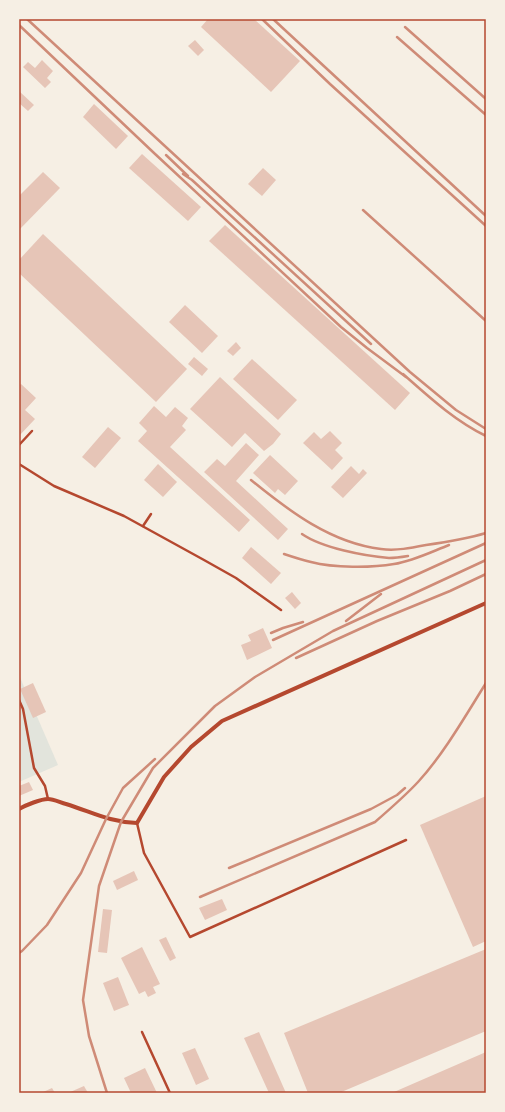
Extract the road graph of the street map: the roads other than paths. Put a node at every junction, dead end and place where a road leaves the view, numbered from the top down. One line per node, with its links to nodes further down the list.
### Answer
1 (32, 431): 2 (lane)
2 (19, 445)
3 (19, 464): 5 (lane)
4 (151, 514): 5 (lane)
5 (142, 526): 7 (lane)
6 (486, 603): 11 (street)
7 (281, 610)
8 (19, 700): 9 (lane)
9 (48, 799): 10 (street); 11 (street)
10 (19, 809)
11 (137, 823): 12 (lane)
12 (406, 840)
13 (142, 1032): 14 (lane)
14 (170, 1093)

